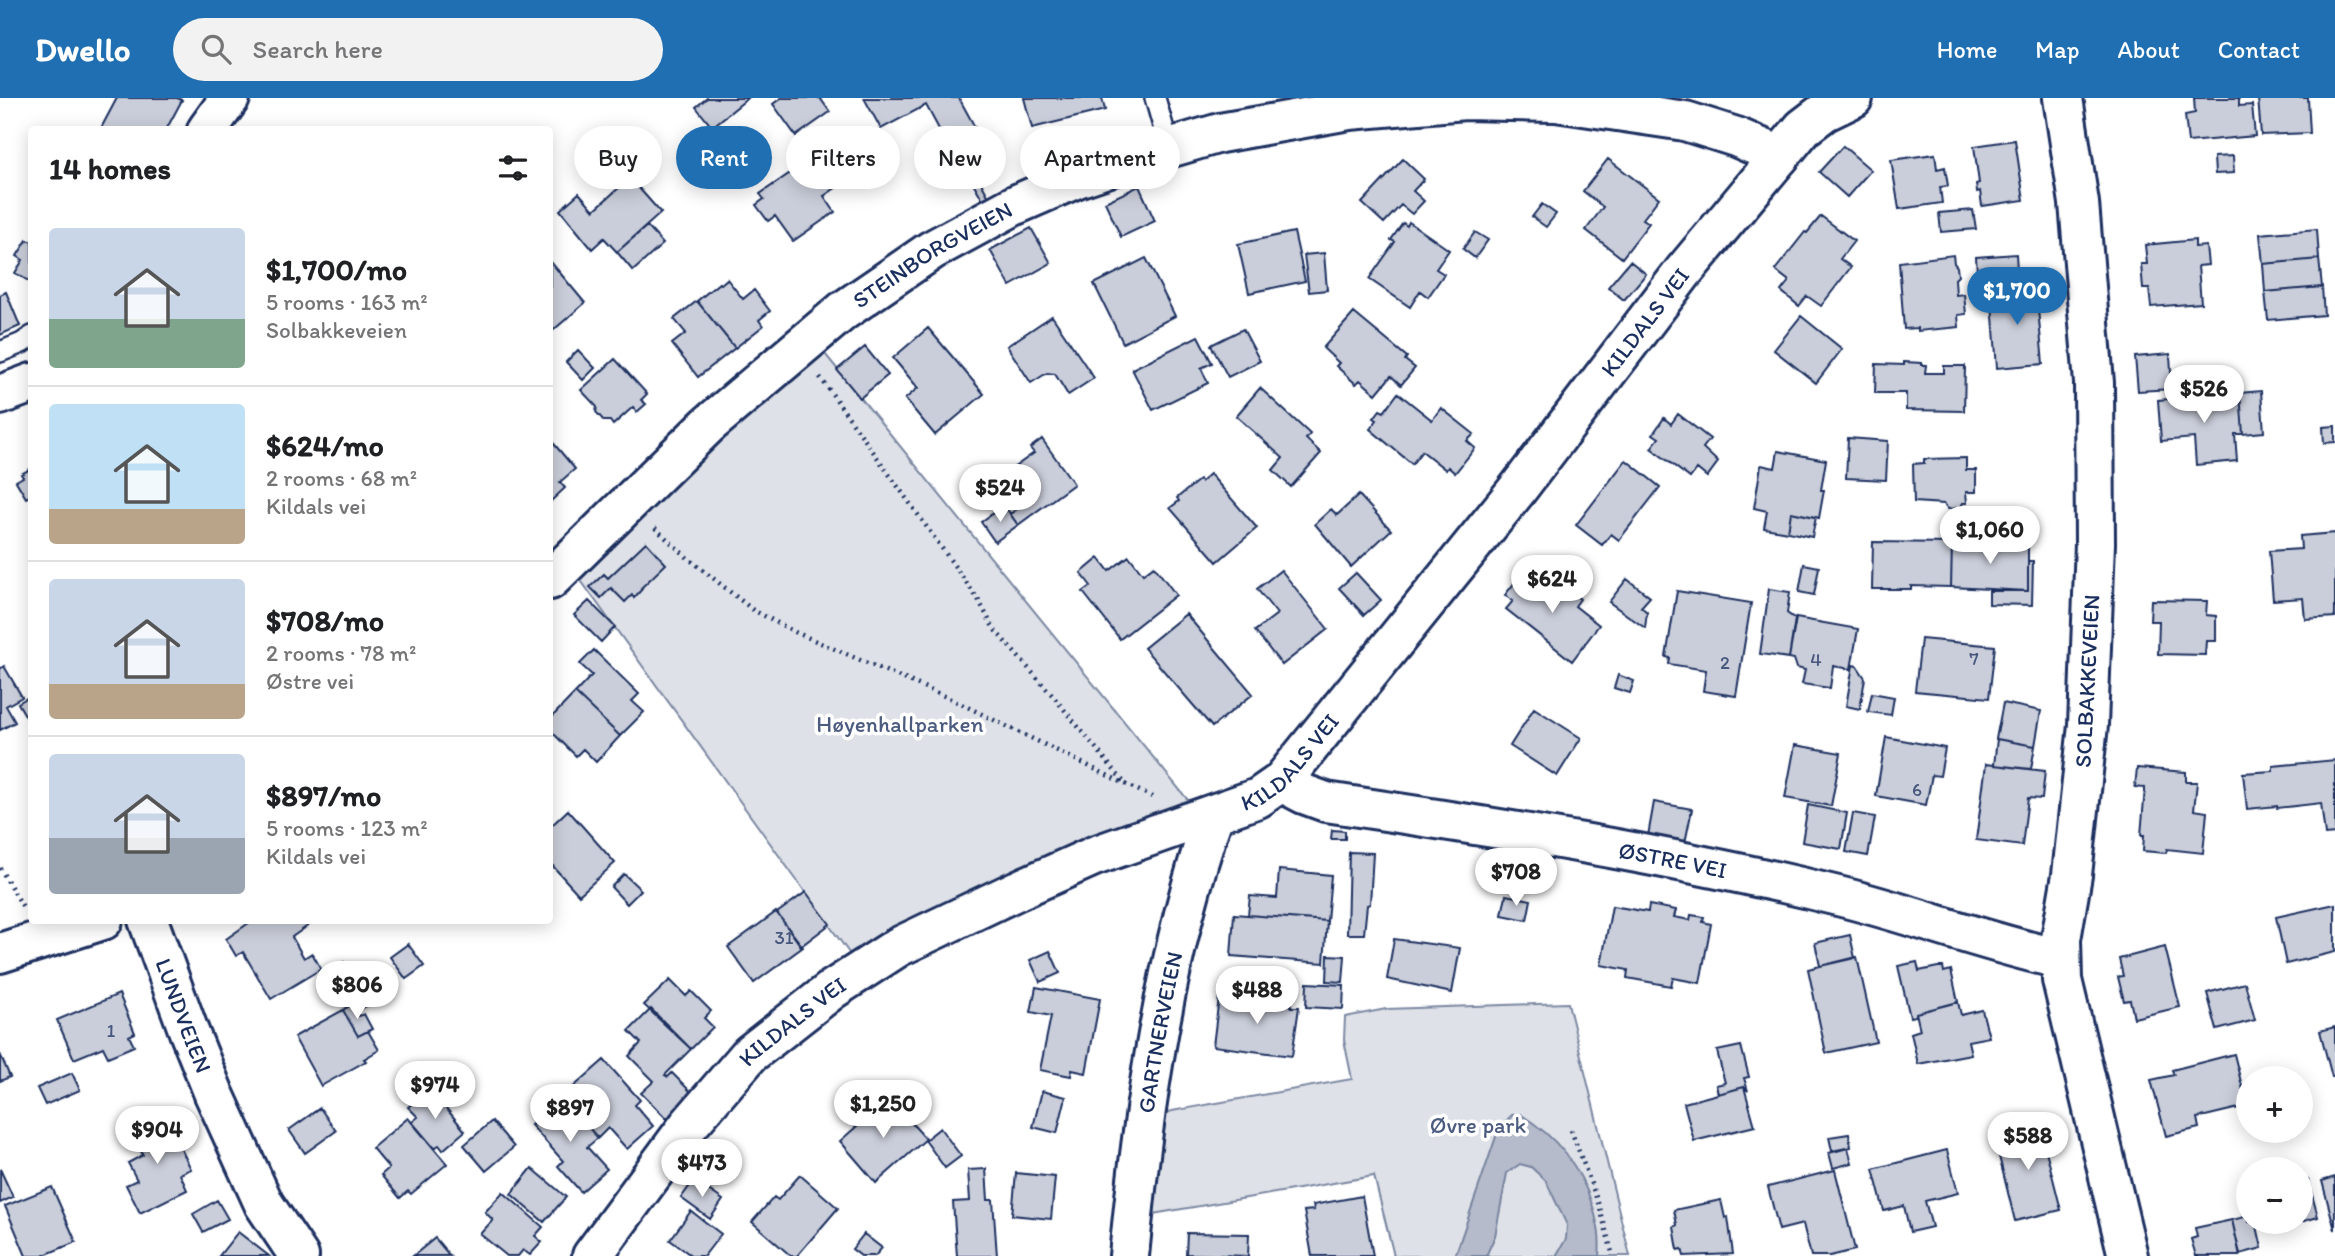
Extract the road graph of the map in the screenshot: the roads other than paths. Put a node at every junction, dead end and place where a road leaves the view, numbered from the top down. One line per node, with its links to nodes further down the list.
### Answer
1 (230, 98): 5 (street)
2 (1155, 98): 6 (lane)
3 (1853, 98): 8 (street, KILDALS VEI)
4 (2063, 98): 20 (street, SOLBAKKEVEIEN)
5 (210, 126)
6 (1163, 126)
7 (1180, 144): 8 (street, STEINBORGVEIEN)
8 (1780, 156): 15 (street, KILDALS VEI)
9 (1052, 189): 14 (street, STEINBORGVEIEN)
10 (28, 339): 11 (lane)
11 (0, 352)
12 (28, 384): 13 (street)
13 (0, 395)
14 (553, 577)
15 (1281, 782): 16 (street, KILDALS VEI); 20 (street, ØSTRE VEI)
16 (1214, 814): 22 (street, KILDALS VEI); 23 (street, GARTNERVEIEN)
17 (91, 924): 19 (street)
18 (149, 924): 21 (street, LUNDVEIEN)
19 (0, 953)
20 (2061, 959): 24 (street, SOLBAKKEVEIEN)
21 (299, 1256)
22 (592, 1256)
23 (1129, 1256)
24 (2128, 1256)

